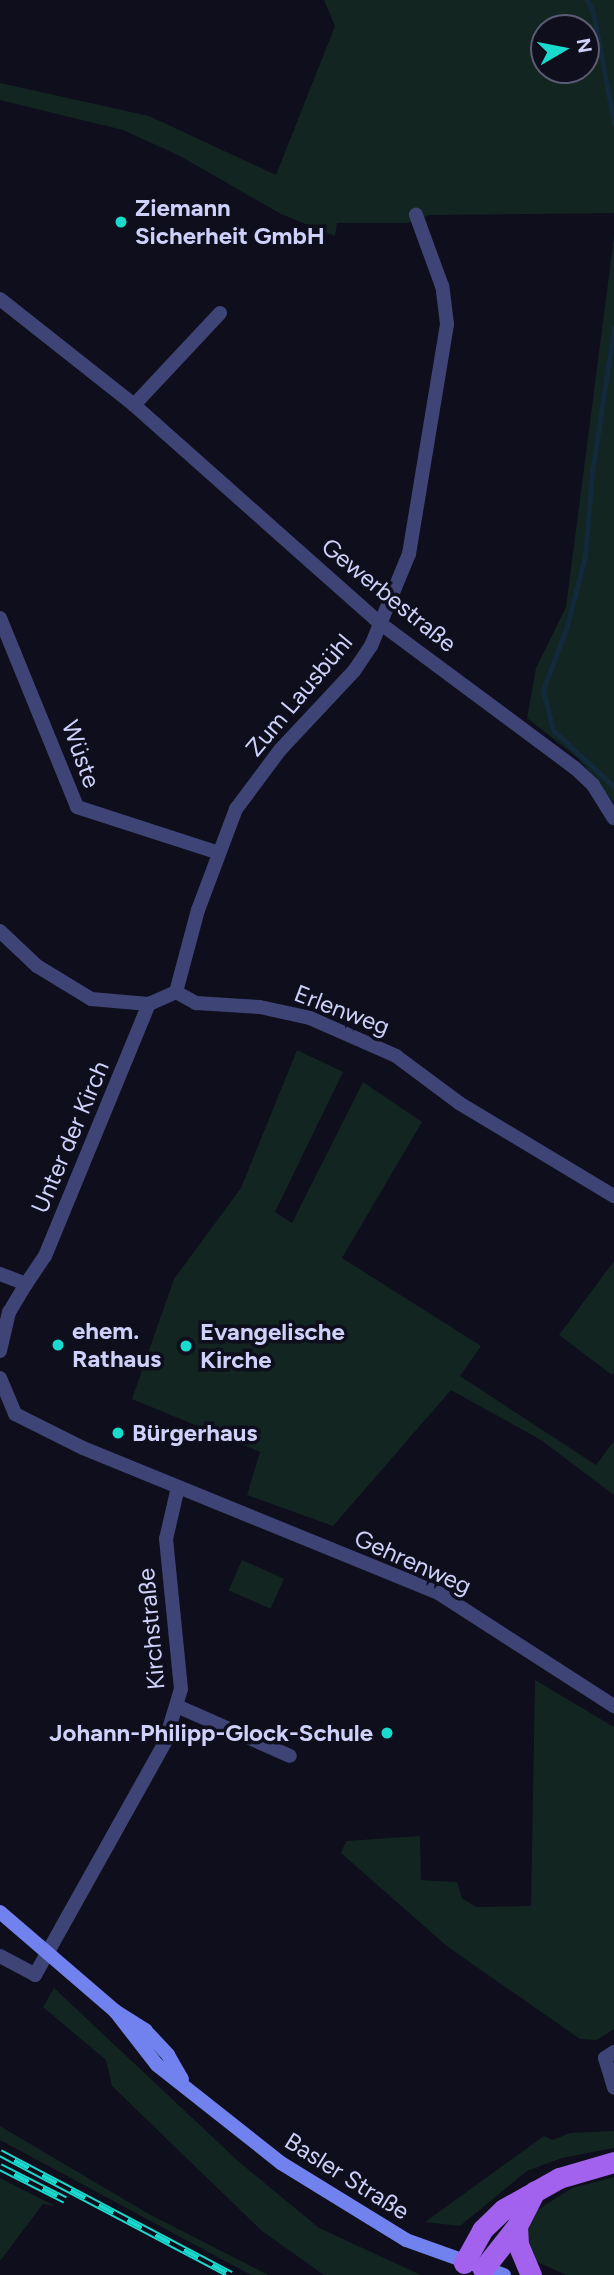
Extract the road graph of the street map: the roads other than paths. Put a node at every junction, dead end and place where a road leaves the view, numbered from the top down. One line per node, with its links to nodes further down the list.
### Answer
1 (416, 215): 6 (street, Zum Lausbühl)
2 (1, 301): 4 (street, Gewerbestraße)
3 (219, 313): 4 (street)
4 (134, 405): 6 (street, Gewerbestraße)
5 (0, 618): 8 (street, Wüste)
6 (381, 624): 7 (street, Gewerbestraße); 8 (street, Zum Lausbühl)
7 (614, 818)
8 (219, 853): 10 (street, Zum Lausbühl)
9 (0, 930): 11 (street)
10 (176, 992): 11 (street); 12 (street, Erlenweg)
11 (149, 1004): 14 (street, Unter der Kirch)
12 (614, 1196)
13 (0, 1274): 14 (street)
14 (26, 1284): 15 (street)
15 (0, 1351)
16 (0, 1382): 17 (street)
17 (178, 1487): 18 (street, Gehrenweg); 19 (street, Kirchstraße)
18 (614, 1706)
19 (179, 1707): 20 (street); 22 (street, Kirchstraße)
20 (289, 1756)
21 (0, 1912): 22 (main road, Basler Straße)
22 (48, 1955): 23 (street); 29 (main road, Basler Straße)
23 (0, 1956)
24 (614, 2052): 25 (street)
25 (614, 2088)
26 (614, 2162): 27 (main road)
27 (536, 2190): 28 (main road); 29 (main road)
28 (517, 2226): 29 (main road); 31 (main road)
29 (474, 2266): 30 (main road, Basler Straße)
30 (504, 2275)
31 (531, 2275)

